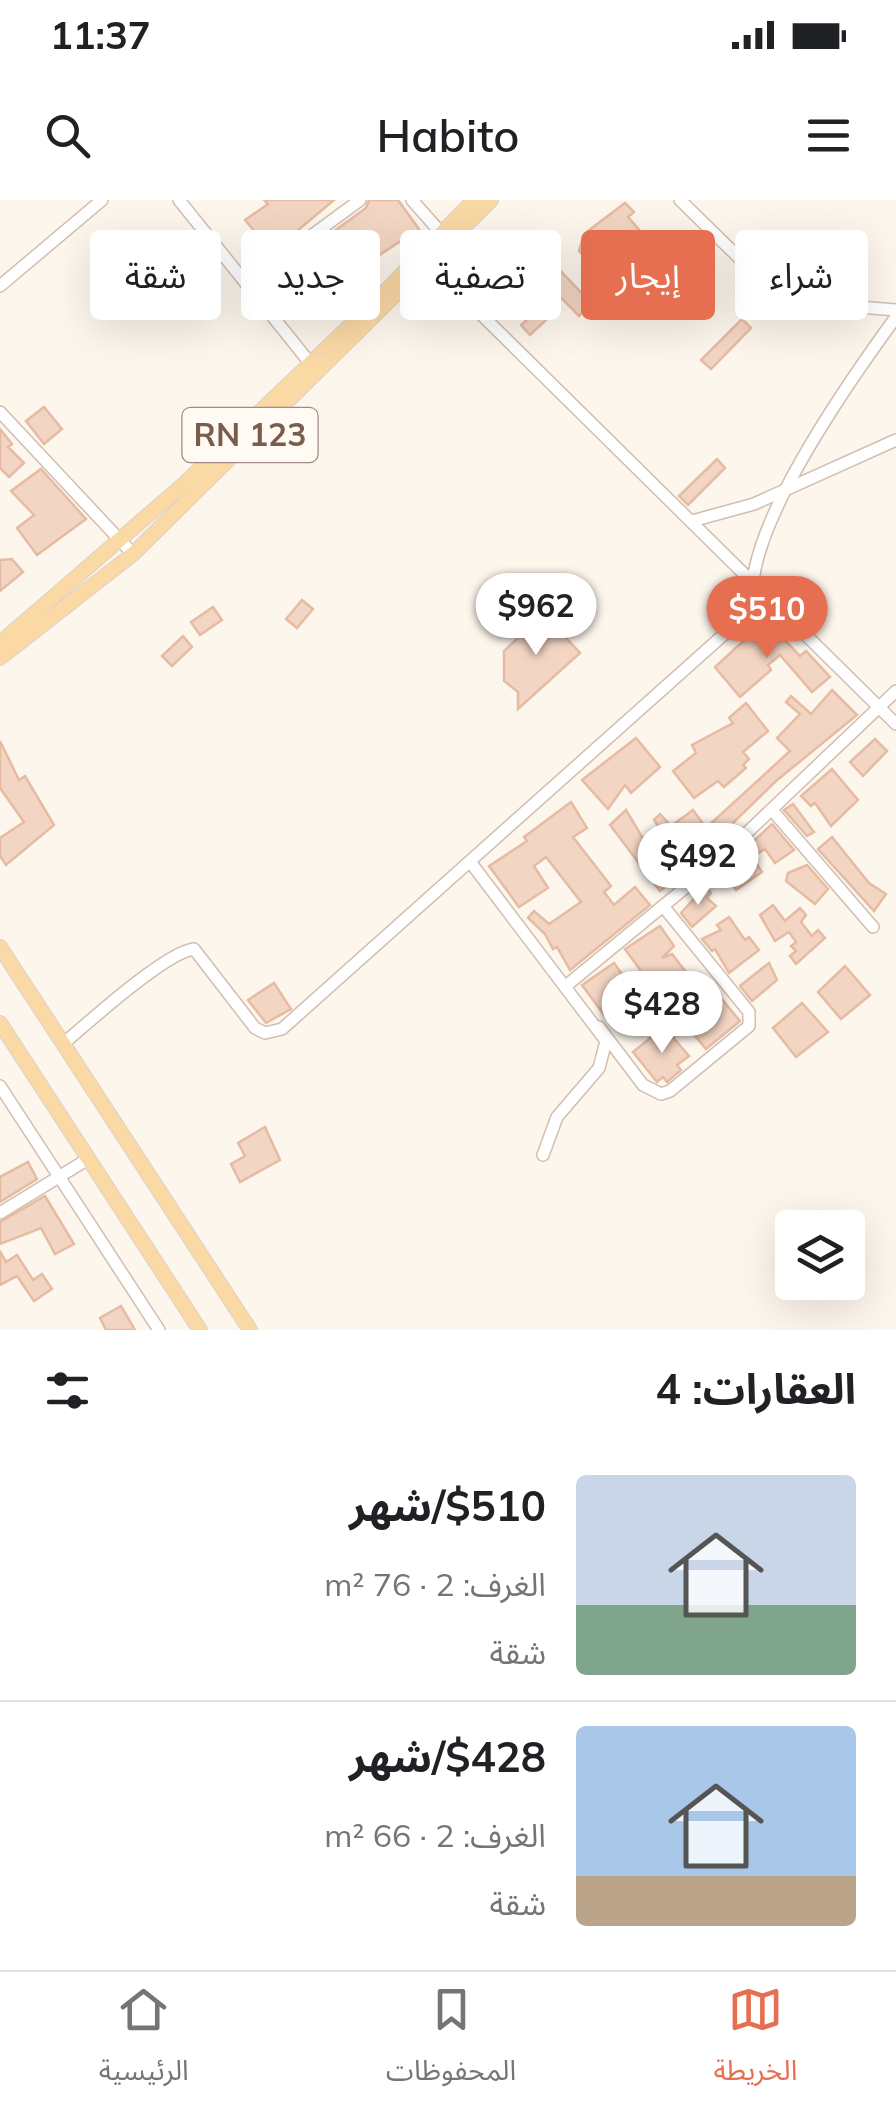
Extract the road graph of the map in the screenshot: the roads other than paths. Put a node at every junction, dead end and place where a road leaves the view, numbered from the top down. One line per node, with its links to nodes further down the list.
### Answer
1 (102, 200): 17 (street)
2 (178, 200): 14 (street)
3 (332, 200): 9 (street)
4 (360, 200): 9 (street)
5 (412, 200): 11 (street)
6 (474, 200): 12 (main road, RN 123)
7 (491, 200): 13 (main road, RN 123)
8 (680, 200): 18 (street)
9 (344, 214): 10 (street)
10 (322, 230)
11 (438, 230)
12 (446, 230)
13 (457, 230)
14 (241, 278)
15 (400, 282): 21 (main road, RN 123)
16 (400, 284): 27 (main road, RN 123)
17 (0, 286)
18 (896, 314): 24 (street)
19 (275, 320): 21 (street)
20 (487, 320): 25 (street)
21 (310, 363): 26 (main road, RN 123)
22 (0, 412): 26 (street)
23 (896, 440): 24 (street)
24 (789, 489): 25 (street); 28 (street)
25 (692, 521): 28 (street)
26 (121, 542): 27 (street); 30 (main road, RN 123)
27 (133, 554): 31 (main road, RN 123)
28 (753, 582): 29 (street)
29 (767, 596): 33 (street); 36 (street)
30 (0, 644)
31 (0, 658)
32 (896, 691): 33 (street)
33 (879, 708): 34 (street); 35 (street)
34 (896, 724)
35 (772, 810): 37 (street); 38 (street)
36 (471, 862): 40 (street); 43 (street)
37 (663, 906): 40 (street); 42 (street)
38 (872, 927)
39 (0, 947): 43 (main road)
40 (567, 985): 42 (street)
41 (0, 1023): 46 (main road)
42 (598, 1026): 45 (street)
43 (64, 1043): 51 (main road)
44 (0, 1086): 47 (street)
45 (543, 1155)
46 (88, 1159): 47 (street); 50 (main road)
47 (59, 1176): 48 (street); 49 (street)
48 (0, 1213)
49 (159, 1330)
50 (200, 1330)
51 (250, 1330)

